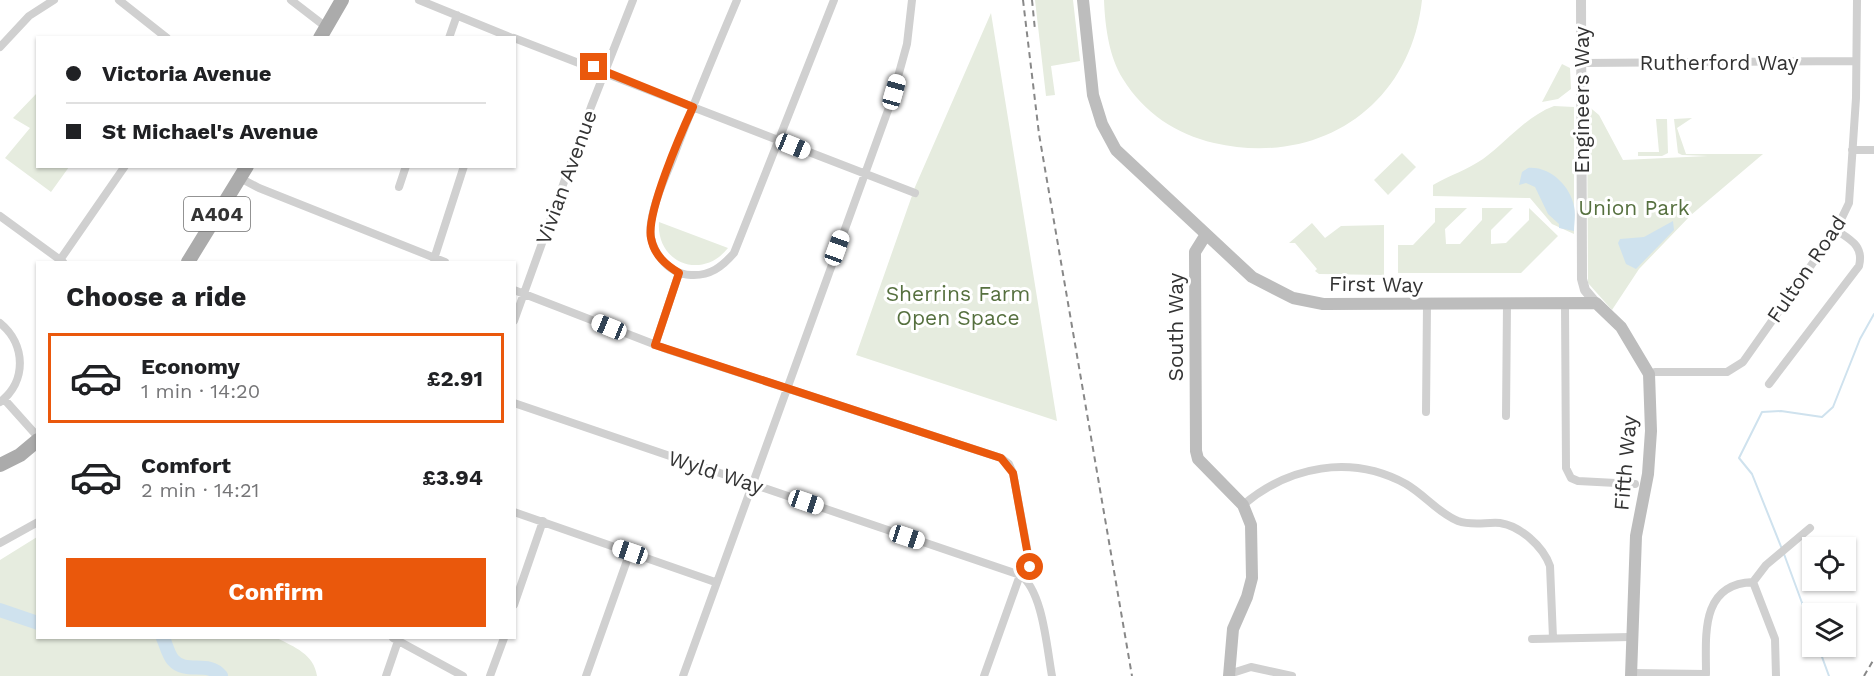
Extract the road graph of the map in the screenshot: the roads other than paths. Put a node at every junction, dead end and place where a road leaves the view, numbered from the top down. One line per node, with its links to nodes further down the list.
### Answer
1 (54, 0): 19 (street)
2 (119, 0): 15 (street)
3 (291, 0): 14 (street)
4 (342, 0): 14 (main road)
5 (419, 0): 13 (street)
6 (633, 0): 22 (street, Vivian Avenue)
7 (737, 0): 23 (street)
8 (834, 0): 24 (street)
9 (912, 0): 31 (street)
10 (1083, 0): 36 (main road)
11 (1581, 0): 21 (street, Engineers Way)
12 (1857, 0): 20 (street, Fulton Road)
13 (457, 15): 16 (street); 17 (street)
14 (323, 32)
15 (164, 36)
16 (450, 36)
17 (509, 36)
18 (516, 39): 22 (street)
19 (0, 47)
20 (1856, 61): 21 (street, Rutherford Way); 25 (street, Fulton Road)
21 (1582, 63): 42 (street, Engineers Way)
22 (605, 71): 23 (street); 44 (street, Vivian Avenue)
23 (693, 107): 24 (street); 41 (street)
24 (777, 140): 31 (street); 41 (street)
25 (1852, 150): 26 (street); 35 (street, Fulton Road)
26 (1874, 150)
27 (124, 168): 38 (street)
28 (405, 168): 32 (street)
29 (463, 168): 37 (street)
30 (244, 172): 37 (street); 39 (main road, A404)
31 (864, 174): 33 (street); 54 (street)
32 (399, 187)
33 (915, 193)
34 (0, 216): 38 (street)
35 (1836, 230): 52 (street, Fulton Road); 53 (street)
36 (1205, 236): 46 (main road, First Way); 64 (main road, South Way)
37 (434, 259): 40 (street)
38 (62, 261)
39 (189, 261)
40 (441, 261)
41 (679, 273): 51 (street)
42 (1582, 279): 45 (street); 48 (street)
43 (516, 291): 44 (street)
44 (524, 294): 49 (street, Vivian Avenue); 51 (street)
45 (1596, 303): 48 (main road); 52 (main road, Fifth Way)
46 (1427, 304): 47 (main road, First Way); 57 (street)
47 (1507, 304): 48 (main road, First Way); 58 (street)
48 (1566, 304): 63 (street)
49 (516, 316)
50 (0, 323): 55 (street)
51 (655, 345): 54 (street)
52 (1649, 374): 75 (main road, Fifth Way)
53 (1769, 384)
54 (787, 387): 62 (street); 71 (street)
55 (2, 401): 59 (street)
56 (516, 404): 62 (street, Wyld Way)
57 (1426, 412)
58 (1506, 416)
59 (36, 437)
60 (36, 441): 61 (main road)
61 (0, 465)
62 (752, 484): 71 (street, Wyld Way); 72 (street)
63 (1635, 484)
64 (1243, 505): 76 (street); 81 (main road, South Way)
65 (516, 513): 66 (street)
66 (543, 522): 70 (street); 74 (street)
67 (36, 523): 69 (street)
68 (1809, 528): 73 (street)
69 (0, 543)
70 (630, 552): 72 (street); 86 (street)
71 (1023, 578): 88 (street); 89 (street)
72 (715, 582): 87 (street)
73 (1753, 582): 82 (street); 91 (street)
74 (516, 600)
75 (1631, 637): 76 (street); 82 (main road, Fifth Way)
76 (1553, 638): 80 (street)
77 (397, 639): 83 (street)
78 (399, 639): 84 (street)
79 (504, 639): 85 (street)
80 (1532, 639)
81 (1229, 675): 90 (street)
82 (1631, 675)
83 (386, 676)
84 (463, 676)
85 (490, 676)
86 (586, 676)
87 (683, 676)
88 (984, 676)
89 (1052, 676)
90 (1292, 676)
91 (1776, 676)

